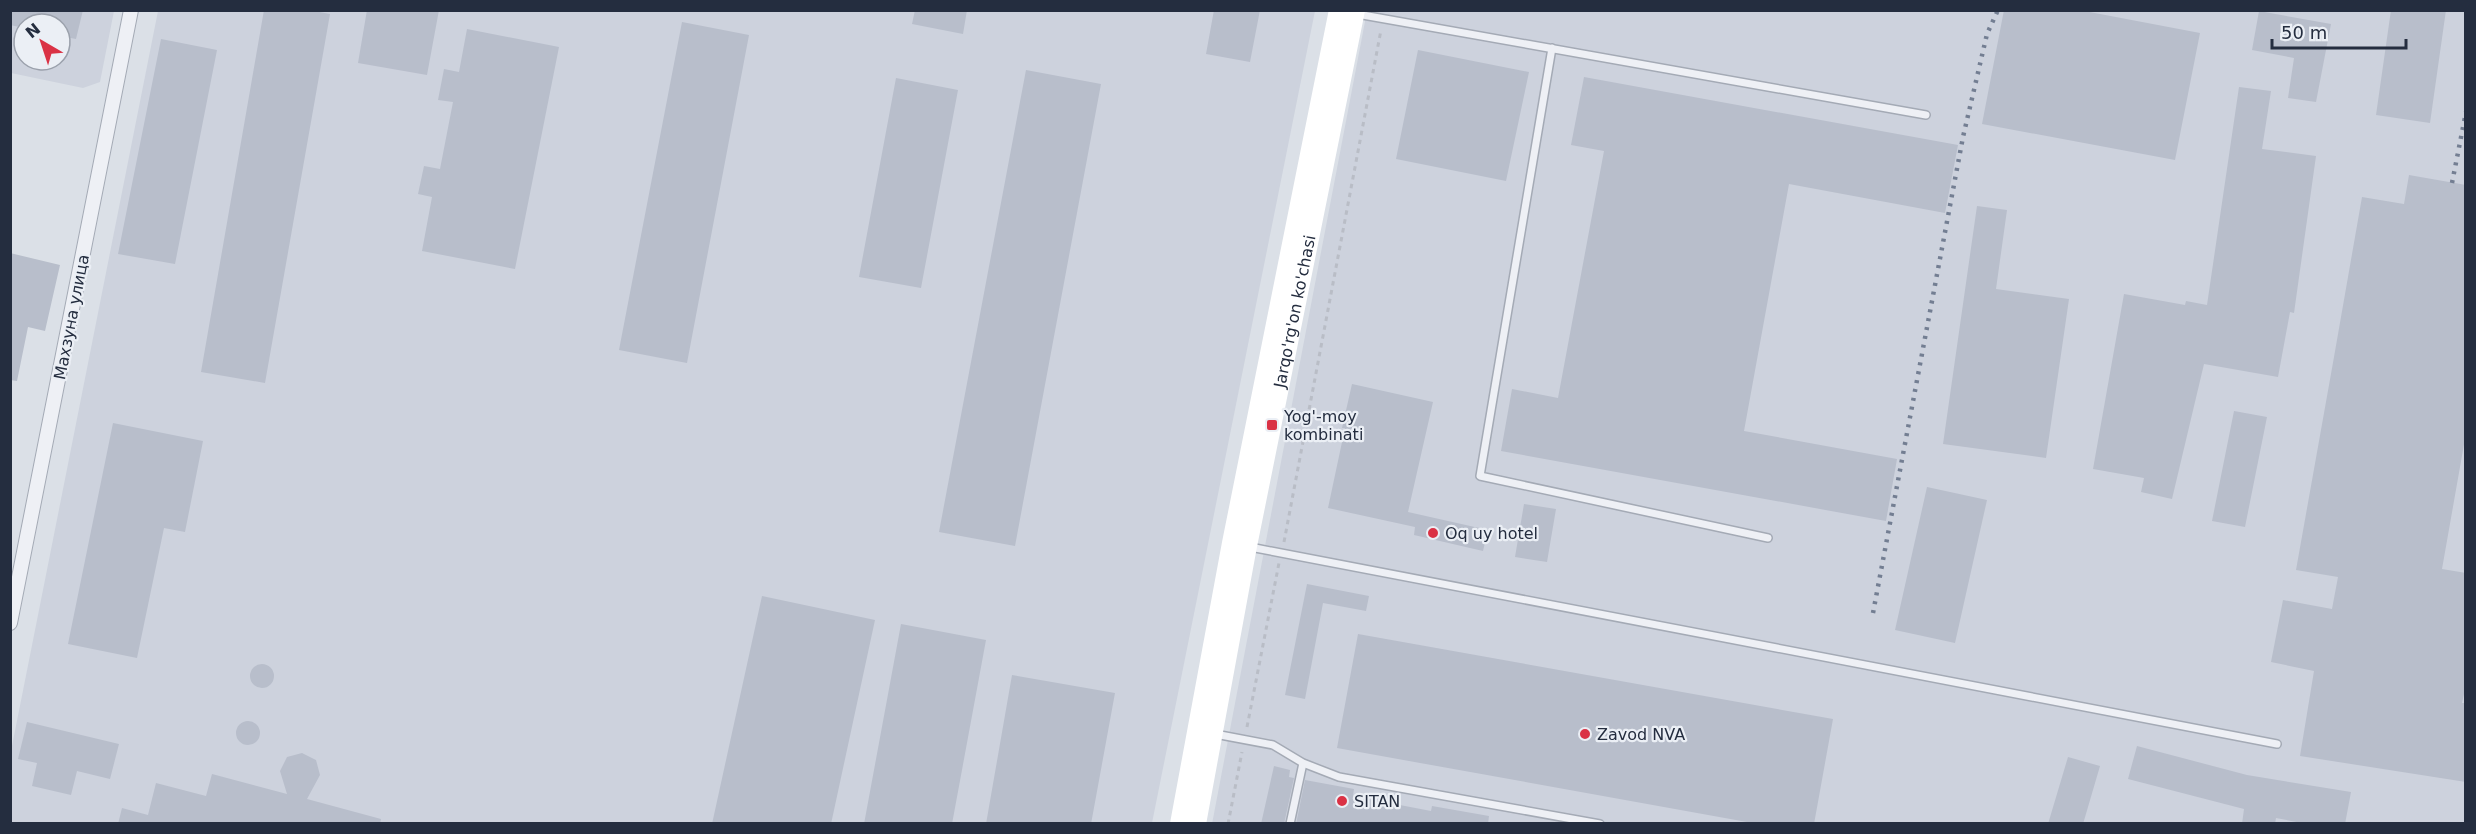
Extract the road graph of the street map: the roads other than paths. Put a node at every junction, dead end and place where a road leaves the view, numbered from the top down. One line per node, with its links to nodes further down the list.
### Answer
1 (131, 10): 7 (street, Махзуна улица)
2 (1350, 12): 3 (lane); 6 (main road, Jarqo'rg'on ko'chasi)
3 (1552, 48): 4 (lane); 5 (lane)
4 (1926, 115)
5 (1768, 538)
6 (1240, 545): 8 (main road, Jarqo'rg'on ko'chasi); 9 (lane); 11 (main road, Jarqo'rg'on ko'chasi)
7 (10, 623)
8 (1213, 734): 10 (lane); 12 (main road, Jarqo'rg'on ko'chasi)
9 (2277, 744)
10 (1302, 763): 13 (lane); 14 (lane)
11 (1180, 824)
12 (1196, 824)
13 (1290, 824)
14 (1600, 824)

